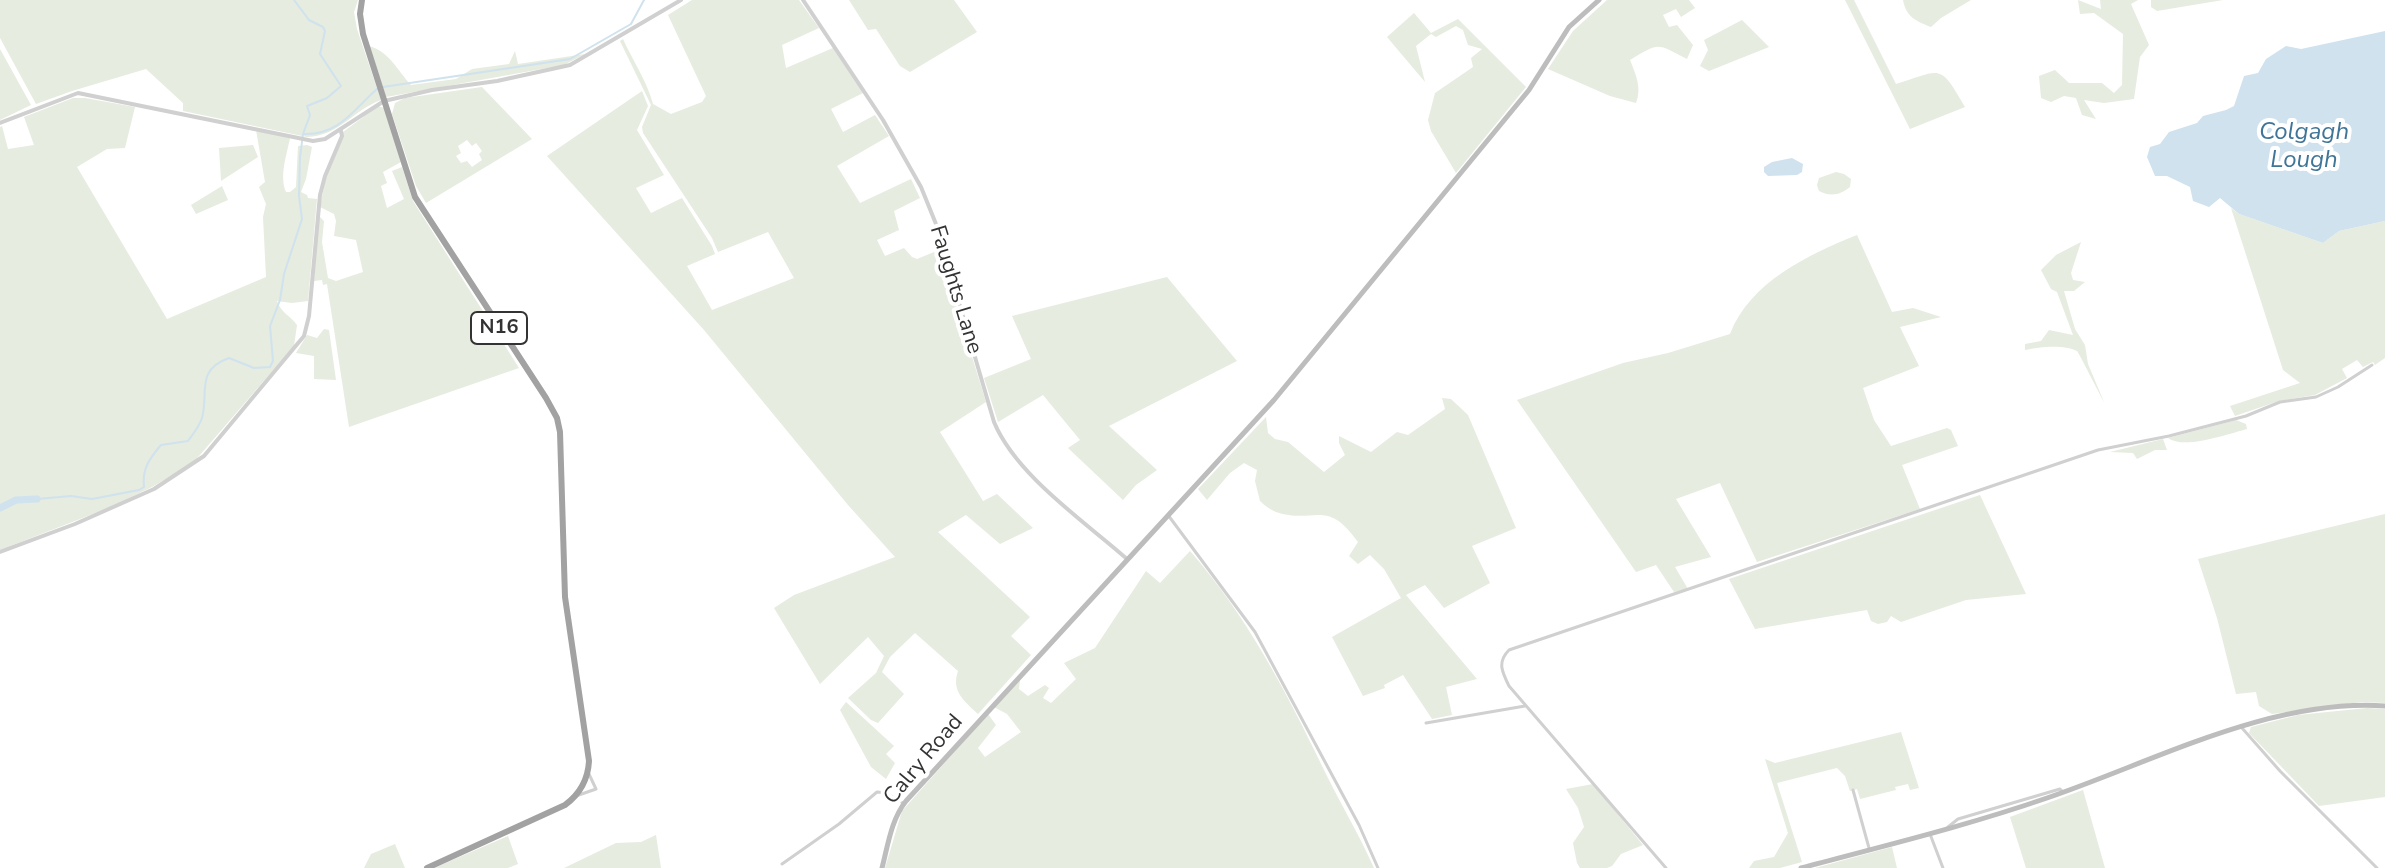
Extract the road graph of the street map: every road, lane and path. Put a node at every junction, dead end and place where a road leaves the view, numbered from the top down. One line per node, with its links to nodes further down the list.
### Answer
1 (362, 0): 5 (highway, N16)
2 (681, 0): 5 (street)
3 (803, 0): 11 (street, Faughts Lane)
4 (1599, 0): 9 (main road, Calry Road)
5 (384, 101): 7 (street); 16 (highway, N16)
6 (0, 123): 7 (street)
7 (341, 130): 10 (street)
8 (2372, 365): 12 (street)
9 (1168, 515): 11 (main road, Calry Road); 25 (street)
10 (0, 552)
11 (1127, 559): 19 (main road, Calry Road)
12 (1526, 705): 14 (street); 26 (street)
13 (2385, 706): 15 (main road)
14 (1426, 723)
15 (2242, 728): 20 (main road); 29 (street)
16 (588, 772): 18 (highway); 18 (street)
17 (1853, 790): 21 (street)
18 (576, 796): 23 (highway)
19 (903, 804): 22 (street); 24 (main road, Calry Road)
20 (1930, 834): 21 (main road); 28 (street)
21 (1870, 849): 27 (main road)
22 (782, 864)
23 (427, 868)
24 (882, 868)
25 (1378, 868)
26 (1666, 868)
27 (1801, 868)
28 (1943, 868)
29 (2377, 868)

